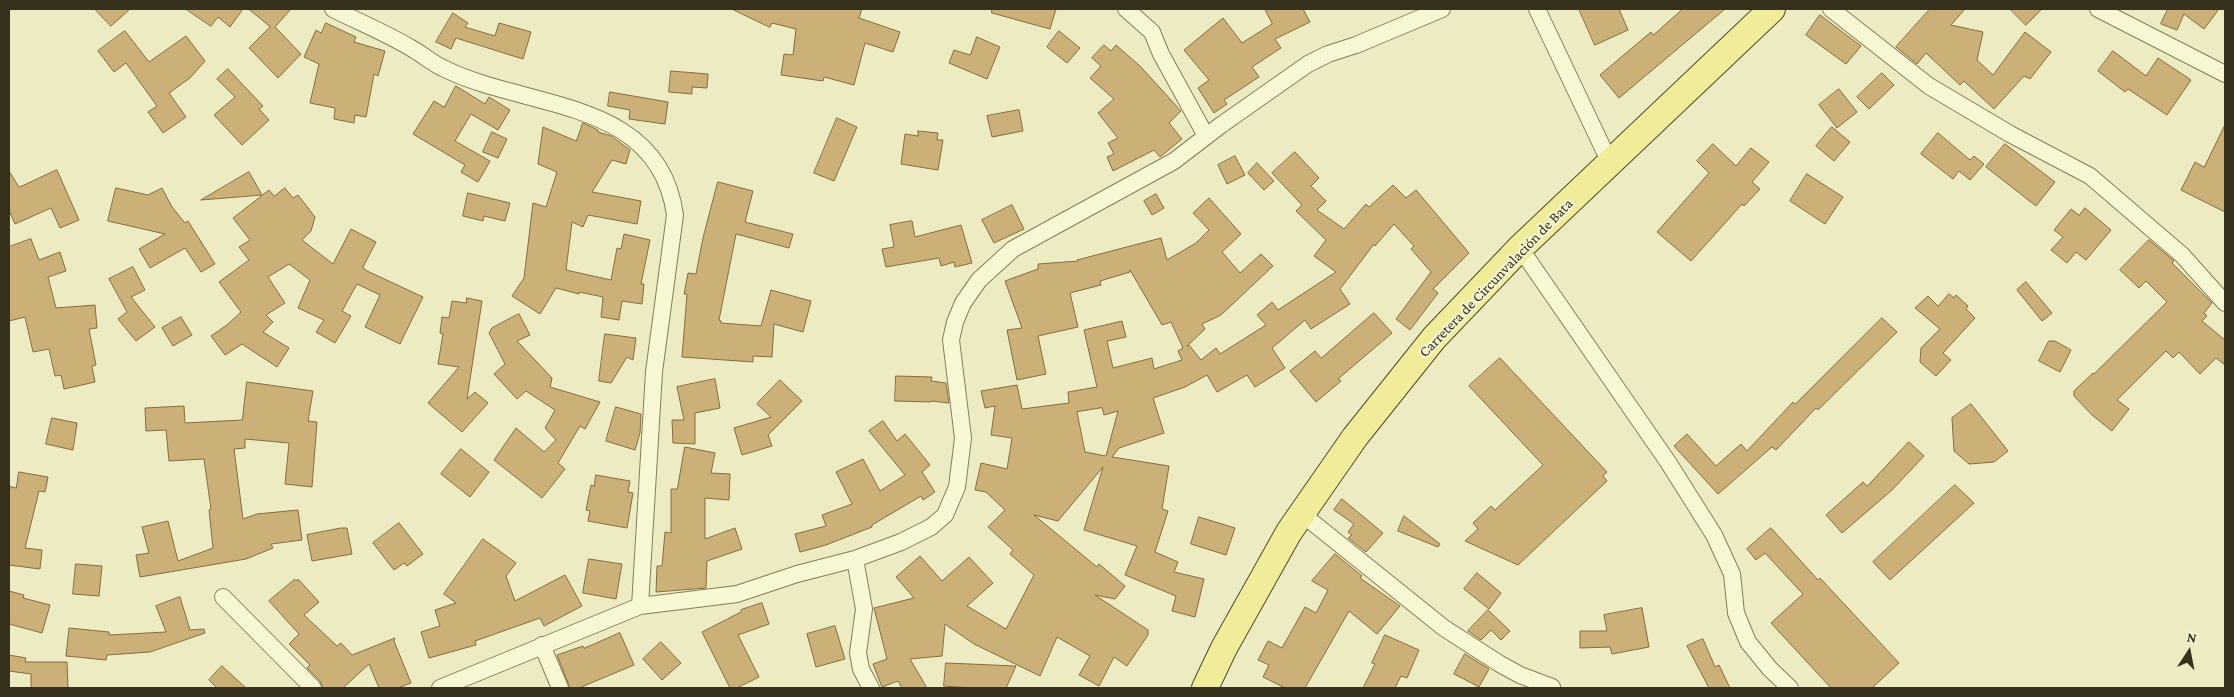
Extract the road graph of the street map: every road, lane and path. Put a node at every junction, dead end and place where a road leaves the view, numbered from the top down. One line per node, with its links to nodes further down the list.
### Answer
1 (333, 9): 16 (street)
2 (1126, 9): 9 (street)
3 (1442, 9): 9 (street)
4 (1537, 9): 10 (street)
5 (1772, 9): 10 (main road, Carretera de Circunvalación de Bata)
6 (1831, 9): 12 (street)
7 (2098, 9): 8 (street)
8 (2225, 74)
9 (1206, 136): 14 (street)
10 (1610, 163): 11 (main road, Carretera de Circunvalación de Bata)
11 (1520, 248): 13 (main road, Carretera de Circunvalación de Bata); 24 (street)
12 (2225, 303)
13 (1302, 514): 18 (street); 23 (main road, Carretera de Circunvalación de Bata)
14 (855, 559): 16 (street); 22 (street)
15 (223, 597): 19 (street)
16 (640, 606): 17 (street)
17 (542, 645): 20 (street); 21 (street)
18 (1552, 687)
19 (313, 688)
20 (440, 688)
21 (560, 688)
22 (871, 688)
23 (1205, 688)
24 (1790, 688)

